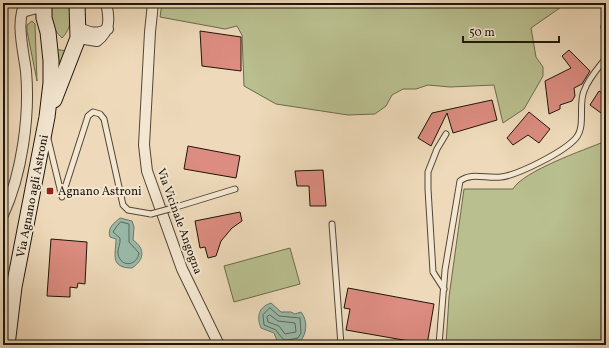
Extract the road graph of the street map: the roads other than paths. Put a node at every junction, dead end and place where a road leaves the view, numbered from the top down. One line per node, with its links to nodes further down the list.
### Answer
1 (77, 3): 9 (street)
2 (106, 3): 9 (street)
3 (153, 3): 18 (street, Via Vicinale Angogna)
4 (24, 7): 5 (street); 14 (street, Via Agnano agli Astroni)
5 (44, 8): 8 (street)
6 (606, 20): 7 (lane)
7 (606, 27)
8 (48, 32): 9 (street); 11 (street)
9 (77, 35): 11 (street)
10 (606, 58): 16 (lane)
11 (46, 123): 13 (lane, bridge); 17 (street, Via Agnano agli Astroni)
12 (446, 134): 16 (lane)
13 (235, 190)
14 (3, 215)
15 (332, 224): 19 (lane)
16 (444, 289): 20 (lane)
17 (7, 345)
18 (219, 345)
19 (341, 345)
20 (439, 345)

